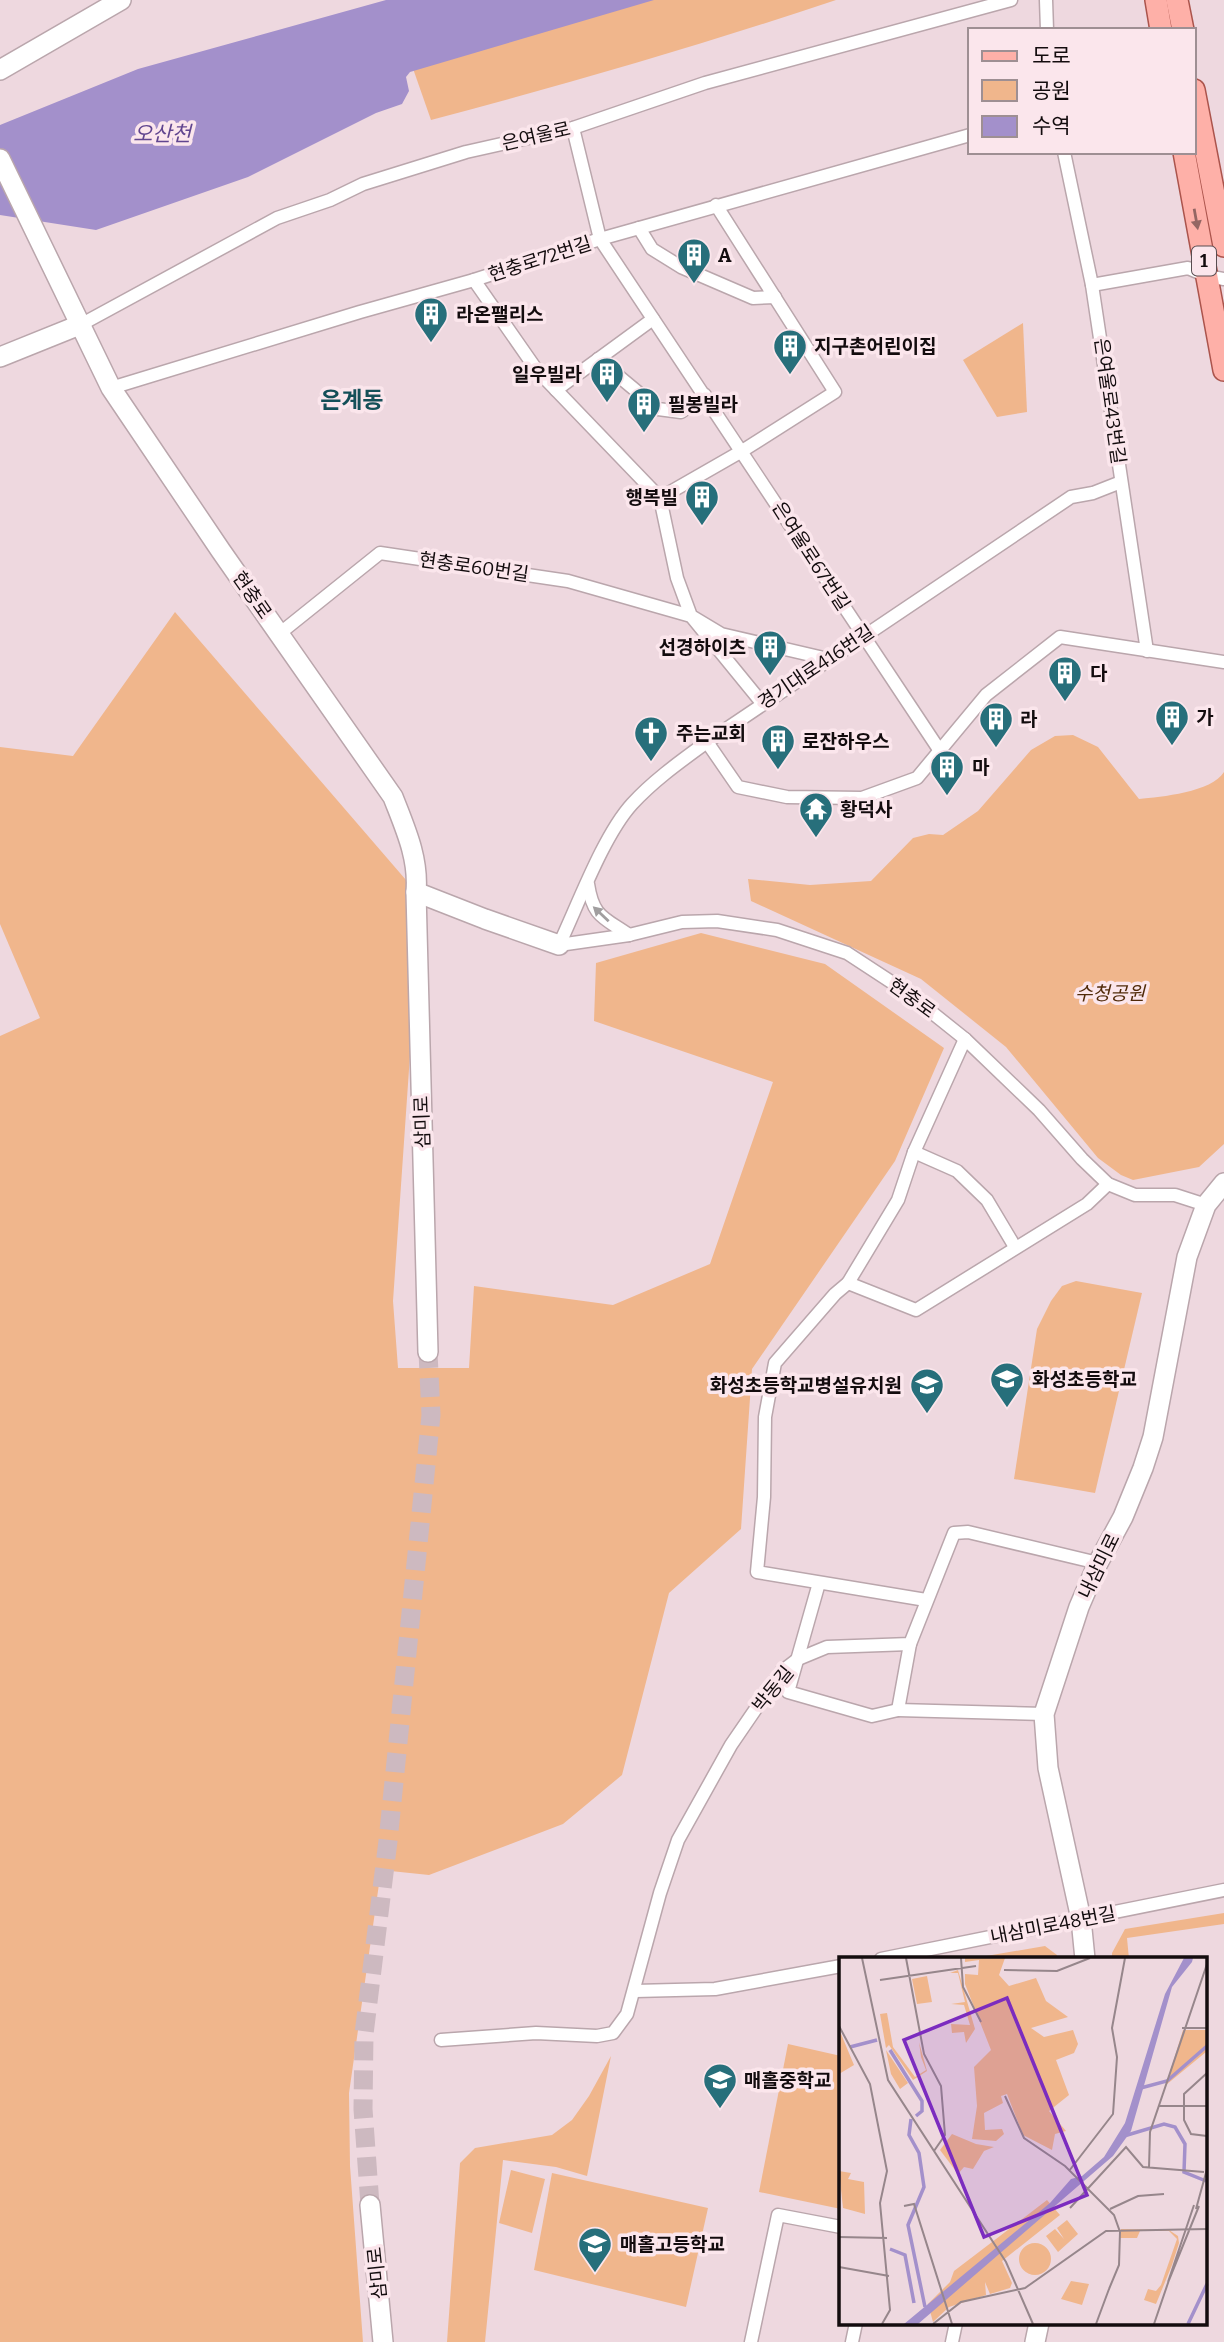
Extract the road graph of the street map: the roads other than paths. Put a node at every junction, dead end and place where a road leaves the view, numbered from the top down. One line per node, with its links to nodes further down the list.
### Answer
1 (121, 0): 9 (street)
2 (1011, 0): 11 (street, 은여울로)
3 (1046, 0): 6 (street)
4 (1156, 0): 7 (main road)
5 (1177, 0): 8 (main road)
6 (1046, 28)
7 (1161, 28)
8 (1183, 28)
9 (0, 70)
10 (1196, 98): 16 (main road, 1)
11 (573, 128): 19 (street, 은여울로67번길); 26 (street, 은여울로)
12 (968, 136): 17 (street, 현충로72번길)
13 (1063, 154): 23 (street, 은여울로43번길)
14 (1184, 154): 21 (main road, 1, one-way to 21)
15 (0, 159): 26 (street, 현충로)
16 (1218, 180): 20 (main road, 1)
17 (716, 205): 18 (street, 현충로72번길); 24 (street)
18 (639, 228): 19 (street, 현충로72번길); 24 (street)
19 (600, 239): 22 (street, 현충로72번길); 25 (street, 은여울로67번길)
20 (1224, 246)
21 (1215, 278): 23 (street); 29 (main road, 1)
22 (474, 280): 30 (street, 현충로72번길); 31 (street)
23 (1093, 285): 34 (street, 은여울로43번길)
24 (775, 297): 33 (street)
25 (653, 318): 28 (street); 32 (street, 은여울로67번길)
26 (82, 324): 27 (street); 30 (street, 현충로)
27 (0, 357)
28 (598, 359): 31 (street); 32 (street)
29 (1224, 370)
30 (111, 388): 37 (street, 현충로)
31 (556, 390): 35 (street)
32 (705, 395): 33 (street, 은여울로67번길)
33 (742, 451): 35 (street); 38 (street, 은여울로67번길)
34 (1121, 482): 38 (street, 경기대로416번길); 39 (street, 은여울로43번길)
35 (660, 498): 36 (street)
36 (691, 617): 37 (street, 현충로60번길); 40 (street, 현충로60번길); 42 (street)
37 (279, 634): 46 (street, 현충로)
38 (863, 635): 40 (street, 경기대로416번길); 44 (street, 은여울로67번길)
39 (1147, 651): 41 (street); 44 (street)
40 (828, 659): 42 (street, 경기대로416번길)
41 (1224, 662)
42 (762, 704): 43 (street, 경기대로416번길)
43 (708, 742): 44 (street); 45 (street, 경기대로416번길)
44 (940, 751)
45 (588, 883): 47 (street, one-way to 45); 48 (street, 경기대로416번길)
46 (416, 892): 48 (street); 56 (street, 삼미로)
47 (629, 935): 48 (street, 현충로); 49 (street, 현충로)
48 (559, 945)
49 (965, 1039): 50 (street); 52 (street, 현충로)
50 (914, 1152): 54 (street); 55 (street)
51 (1224, 1183): 53 (street, 내삼미로)
52 (1108, 1184): 53 (street, 현충로); 54 (street)
53 (1206, 1205): 57 (street, 내삼미로)
54 (1015, 1247): 55 (street)
55 (848, 1283): 58 (street)
56 (428, 1352)
57 (1098, 1563): 59 (street); 63 (street, 내삼미로)
58 (819, 1583): 59 (street); 61 (street)
59 (926, 1600): 60 (street)
60 (910, 1644): 61 (street, 박동길); 62 (street)
61 (798, 1659): 62 (street); 69 (street, 박동길)
62 (898, 1710): 63 (street)
63 (1044, 1714): 65 (street, 내삼미로)
64 (1224, 1890): 65 (street, 내삼미로48번길)
65 (1081, 1919): 66 (street, 내삼미로48번길); 67 (street, 내삼미로)
66 (892, 1957)
67 (1085, 1957)
68 (839, 1966): 69 (street)
69 (635, 1991): 70 (street, 박동길)
70 (441, 2040)
71 (370, 2205): 76 (street, 삼미로)
72 (839, 2227): 77 (street)
73 (856, 2324): 78 (street)
74 (956, 2324): 79 (street)
75 (1039, 2324): 80 (street)
76 (383, 2342)
77 (751, 2342)
78 (852, 2342)
79 (952, 2342)
80 (1035, 2342)

